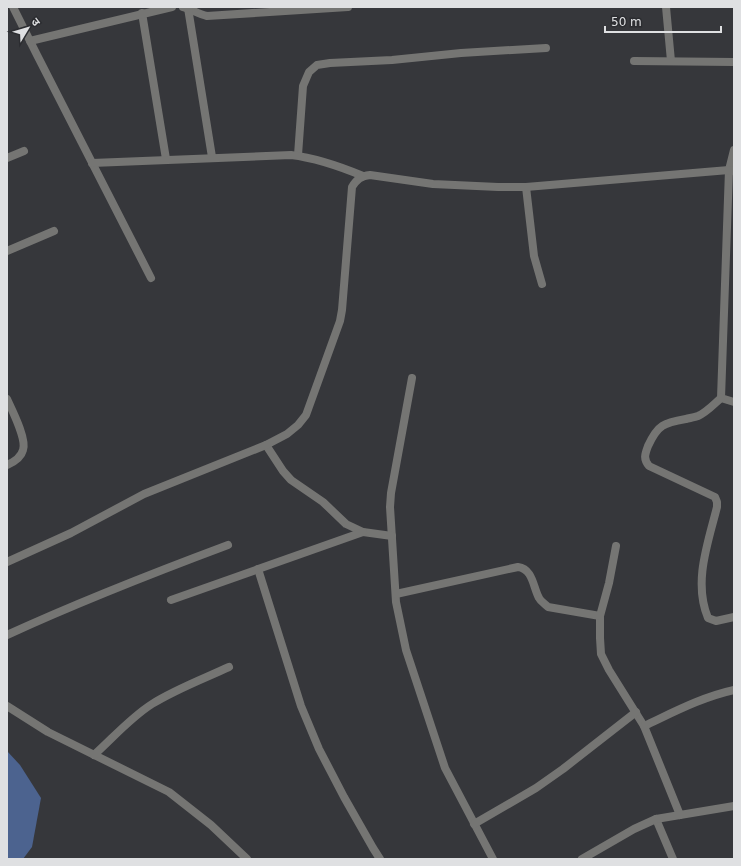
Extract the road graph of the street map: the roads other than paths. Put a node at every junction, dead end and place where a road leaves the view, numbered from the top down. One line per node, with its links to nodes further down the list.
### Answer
1 (13, 7): 7 (street)
2 (172, 7): 6 (street)
3 (348, 7): 5 (street)
4 (666, 7): 10 (street)
5 (185, 8): 15 (street)
6 (142, 13): 7 (street); 17 (street)
7 (30, 41): 18 (street)
8 (546, 48): 14 (street)
9 (634, 61): 10 (street)
10 (671, 61): 11 (street)
11 (734, 62)
12 (734, 150): 19 (street)
13 (24, 151): 16 (street)
14 (298, 156): 15 (street); 20 (street)
15 (212, 157): 17 (street)
16 (7, 158)
17 (166, 159): 18 (street)
18 (92, 163): 24 (street)
19 (731, 170): 21 (street); 27 (street)
20 (363, 176): 21 (street); 30 (street)
21 (526, 187): 25 (street)
22 (54, 231): 23 (street)
23 (7, 250)
24 (150, 278)
25 (542, 284)
26 (412, 378): 33 (street)
27 (721, 398): 29 (street); 41 (street)
28 (7, 399): 31 (street)
29 (734, 402)
30 (266, 445): 32 (street); 36 (street)
31 (7, 465)
32 (363, 532): 33 (street); 37 (street)
33 (392, 536): 38 (street)
34 (228, 545): 42 (street)
35 (616, 546): 40 (street)
36 (7, 562)
37 (258, 569): 39 (street); 54 (street)
38 (396, 594): 40 (street); 52 (street)
39 (171, 600)
40 (600, 616): 46 (street)
41 (734, 617)
42 (7, 635)
43 (229, 667): 48 (street)
44 (734, 690): 47 (street)
45 (7, 706): 48 (street)
46 (636, 712): 47 (street); 52 (street)
47 (644, 726): 50 (street)
48 (94, 755): 53 (street)
49 (734, 806): 50 (street)
50 (680, 815): 51 (street)
51 (656, 819): 56 (street); 57 (street)
52 (474, 824): 55 (street)
53 (247, 859)
54 (380, 859)
55 (493, 859)
56 (582, 859)
57 (674, 859)

